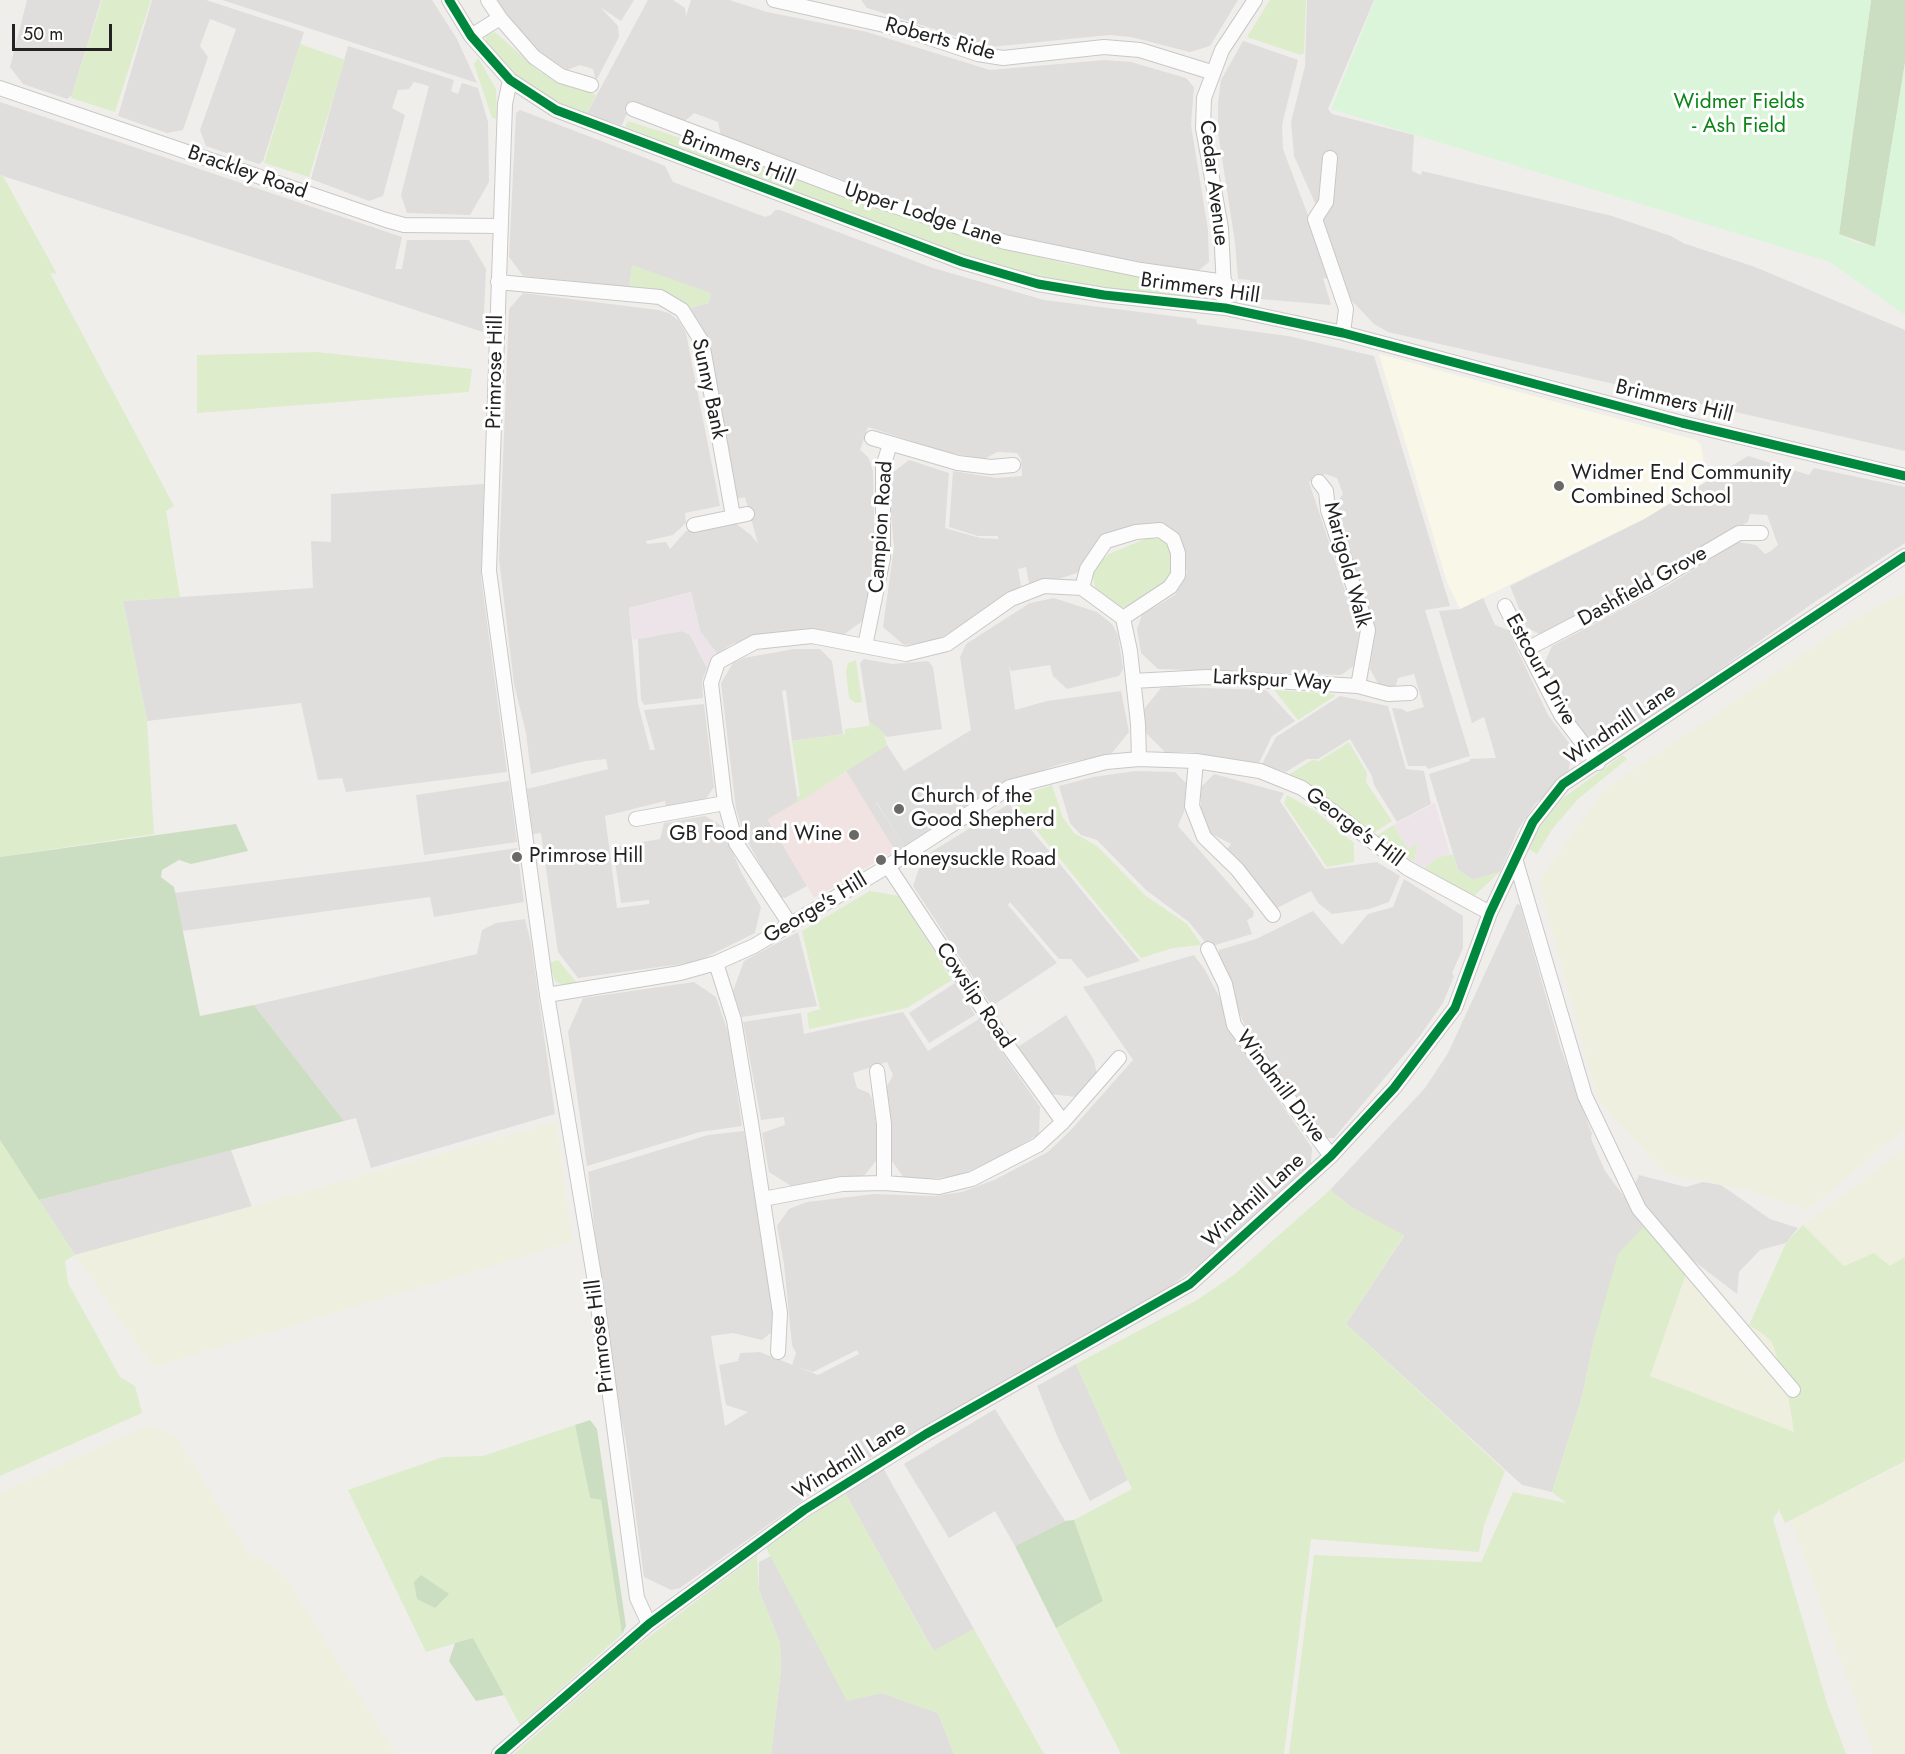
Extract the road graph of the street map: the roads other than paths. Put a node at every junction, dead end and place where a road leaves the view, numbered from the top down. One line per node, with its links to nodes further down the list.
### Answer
1 (449, 0): 7 (street, Brimmers Hill)
2 (488, 0): 6 (street)
3 (774, 0): 5 (street, Roberts Ride)
4 (1256, 0): 8 (street, Cedar Avenue)
5 (839, 7): 8 (street, Roberts Ride)
6 (500, 18): 7 (street); 10 (street)
7 (471, 36): 9 (street, Brimmers Hill)
8 (1212, 72): 16 (street, Cedar Avenue)
9 (510, 80): 14 (street, Primrose Hill); 17 (street, Brimmers Hill)
10 (591, 85)
11 (0, 88): 14 (street, Brackley Road)
12 (633, 109): 16 (street, Upper Lodge Lane)
13 (1330, 158): 18 (street)
14 (500, 226): 15 (street, Primrose Hill)
15 (498, 282): 24 (street, Sunny Bank); 47 (street, Primrose Hill)
16 (1225, 282): 17 (street, Cedar Avenue)
17 (1225, 308): 18 (street, Brimmers Hill)
18 (1343, 333): 22 (street, Brimmers Hill)
19 (872, 438): 20 (street, Campion Road)
20 (890, 444): 21 (street, Campion Road); 30 (street, Campion Road)
21 (1013, 465)
22 (1905, 476)
23 (1319, 482): 33 (street, Marigold Walk)
24 (694, 525)
25 (1761, 533): 31 (street, Dashfield Grove)
26 (1905, 556): 37 (street, Windmill Lane)
27 (1082, 588): 29 (street); 29 (street); 30 (street)
28 (1505, 606): 31 (street, Estcourt Drive)
29 (1123, 618): 32 (street)
30 (865, 646): 38 (street)
31 (1527, 649): 37 (street, Estcourt Drive)
32 (1133, 681): 33 (street, Larkspur Way); 35 (street)
33 (1358, 686): 34 (street, Larkspur Way)
34 (1410, 693)
35 (1138, 759): 36 (street, George's Hill); 41 (street, George's Hill)
36 (1196, 760): 42 (street, George's Hill); 43 (street)
37 (1598, 763): 40 (street, Windmill Lane)
38 (725, 803): 39 (street); 44 (street)
39 (636, 819)
40 (1516, 862): 42 (street, Windmill Lane); 55 (street)
41 (888, 866): 44 (street, George's Hill); 50 (street, Cowslip Road)
42 (1490, 913): 51 (street, Windmill Lane)
43 (1273, 915)
44 (790, 924): 46 (street, George's Hill)
45 (1208, 949): 51 (street, Windmill Drive)
46 (716, 963): 47 (street, George's Hill); 53 (street)
47 (547, 995): 56 (street, Primrose Hill)
48 (1119, 1058): 50 (street)
49 (877, 1071): 52 (street)
50 (1063, 1122): 52 (street)
51 (1331, 1156): 56 (street, Windmill Lane)
52 (884, 1183): 53 (street)
53 (763, 1199): 54 (street)
54 (778, 1352)
55 (1793, 1390)
56 (649, 1624): 57 (street, Windmill Lane)
57 (499, 1754)

